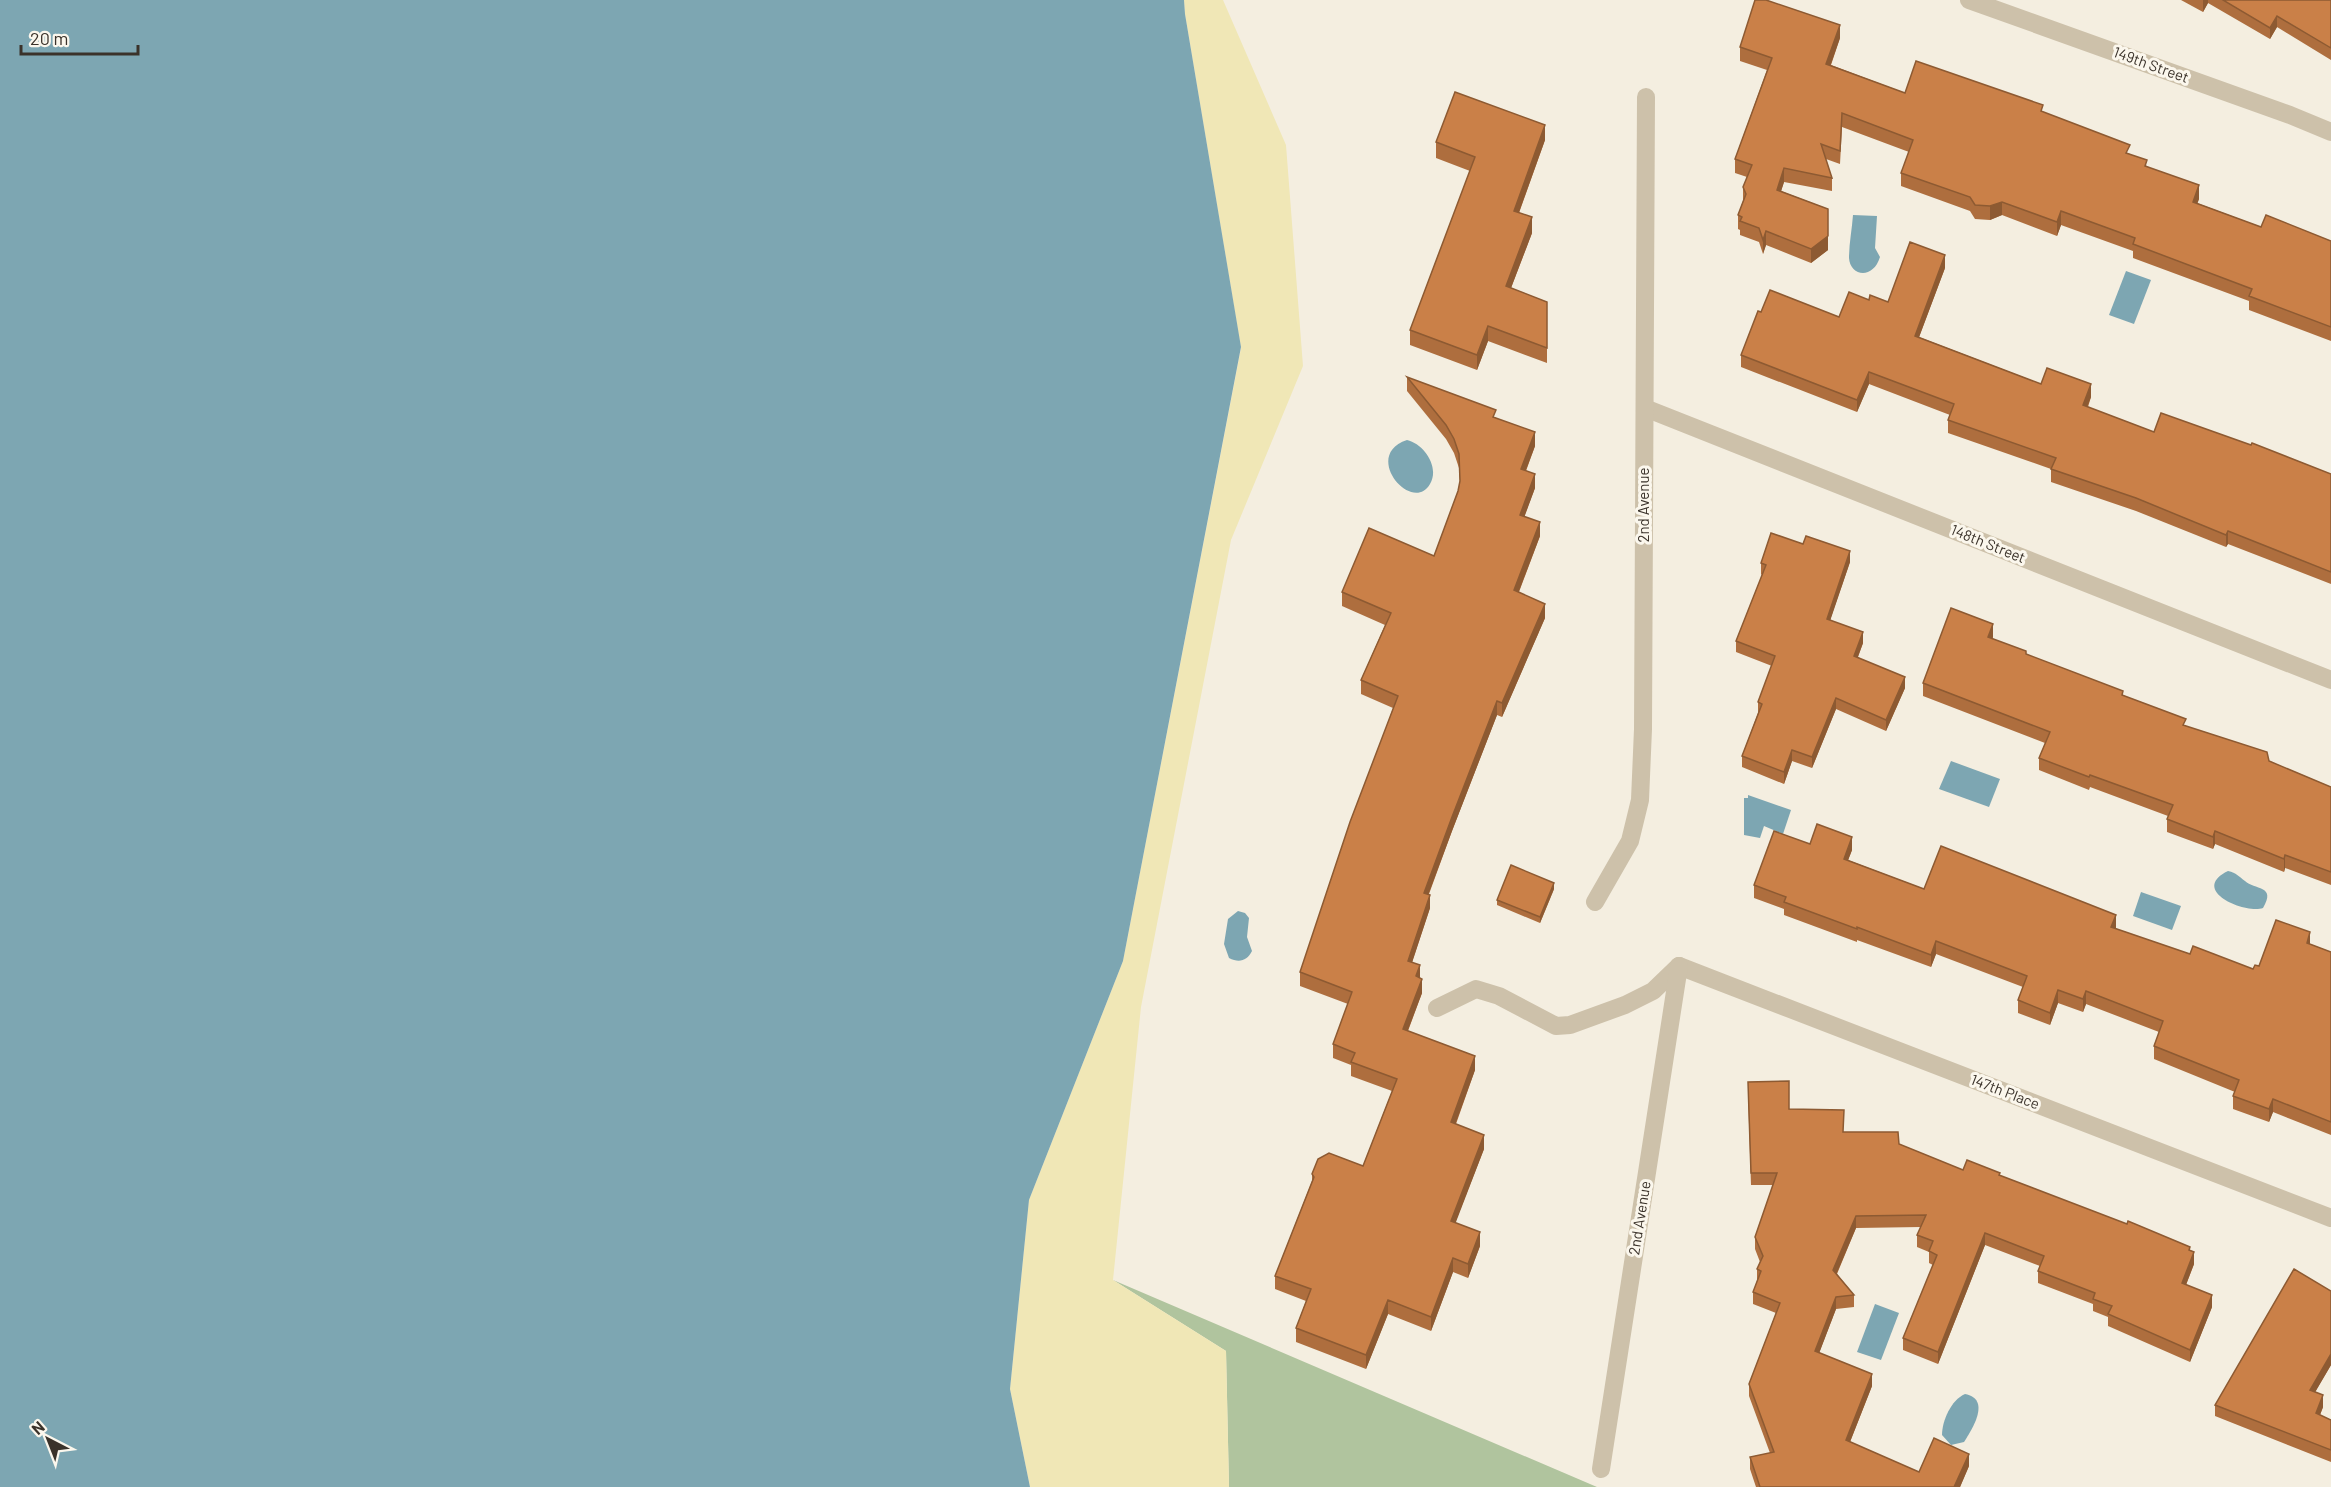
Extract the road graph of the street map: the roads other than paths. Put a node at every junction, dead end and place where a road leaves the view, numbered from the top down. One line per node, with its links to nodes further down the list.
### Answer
1 (1969, 0): 3 (street, 149th Street)
2 (1646, 97): 4 (street, 2nd Avenue)
3 (2331, 132)
4 (1645, 408): 5 (street, 148th Street); 6 (street, 2nd Avenue)
5 (2331, 680)
6 (1595, 902)
7 (1679, 966): 8 (street); 9 (street, 147th Place); 10 (street, 2nd Avenue)
8 (1437, 1008)
9 (2331, 1218)
10 (1602, 1469)

